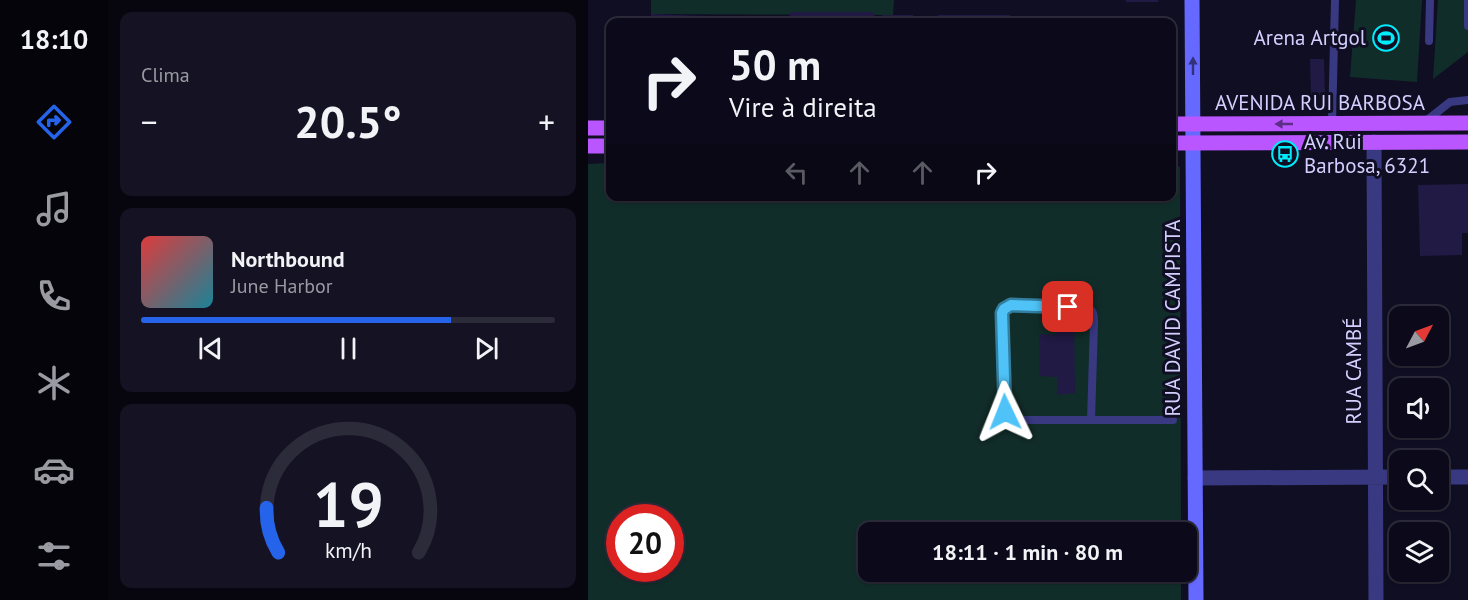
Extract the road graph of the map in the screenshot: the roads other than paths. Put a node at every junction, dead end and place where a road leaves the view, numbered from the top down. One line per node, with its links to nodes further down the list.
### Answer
1 (1192, 0): 11 (main road, RUA DAVID CAMPISTA, one-way to 1)
2 (1335, 0): 12 (lane)
3 (1430, 0): 6 (lane)
4 (1468, 0): 5 (lane)
5 (1468, 26)
6 (1429, 42)
7 (1468, 100): 8 (lane)
8 (1423, 123): 9 (main road, AVENIDA RUI BARBOSA); 12 (main road, AVENIDA RUI BARBOSA)
9 (1468, 123)
10 (1176, 124): 11 (main road, AVENIDA RUI BARBOSA)
11 (1193, 124): 12 (main road, AVENIDA RUI BARBOSA, one-way to 11); 18 (main road, RUA DAVID CAMPISTA)
12 (1332, 124)
13 (588, 128): 14 (main road)
14 (606, 128)
15 (1374, 142): 16 (main road, AVENIDA RUI BARBOSA); 18 (main road, AVENIDA RUI BARBOSA); 23 (street, RUA CAMBÉ)
16 (1468, 142)
17 (1176, 143): 18 (main road, AVENIDA RUI BARBOSA)
18 (1193, 143): 27 (main road, RUA DAVID CAMPISTA)
19 (588, 146): 20 (main road)
20 (606, 146)
21 (1091, 420): 21 (lane); 22 (lane)
22 (1173, 420)
23 (1376, 477): 24 (street); 27 (street); 29 (street, RUA CAMBÉ)
24 (1389, 477)
25 (1449, 477): 26 (street)
26 (1468, 477)
27 (1196, 478): 28 (main road, RUA DAVID CAMPISTA)
28 (1196, 600)
29 (1376, 600)

